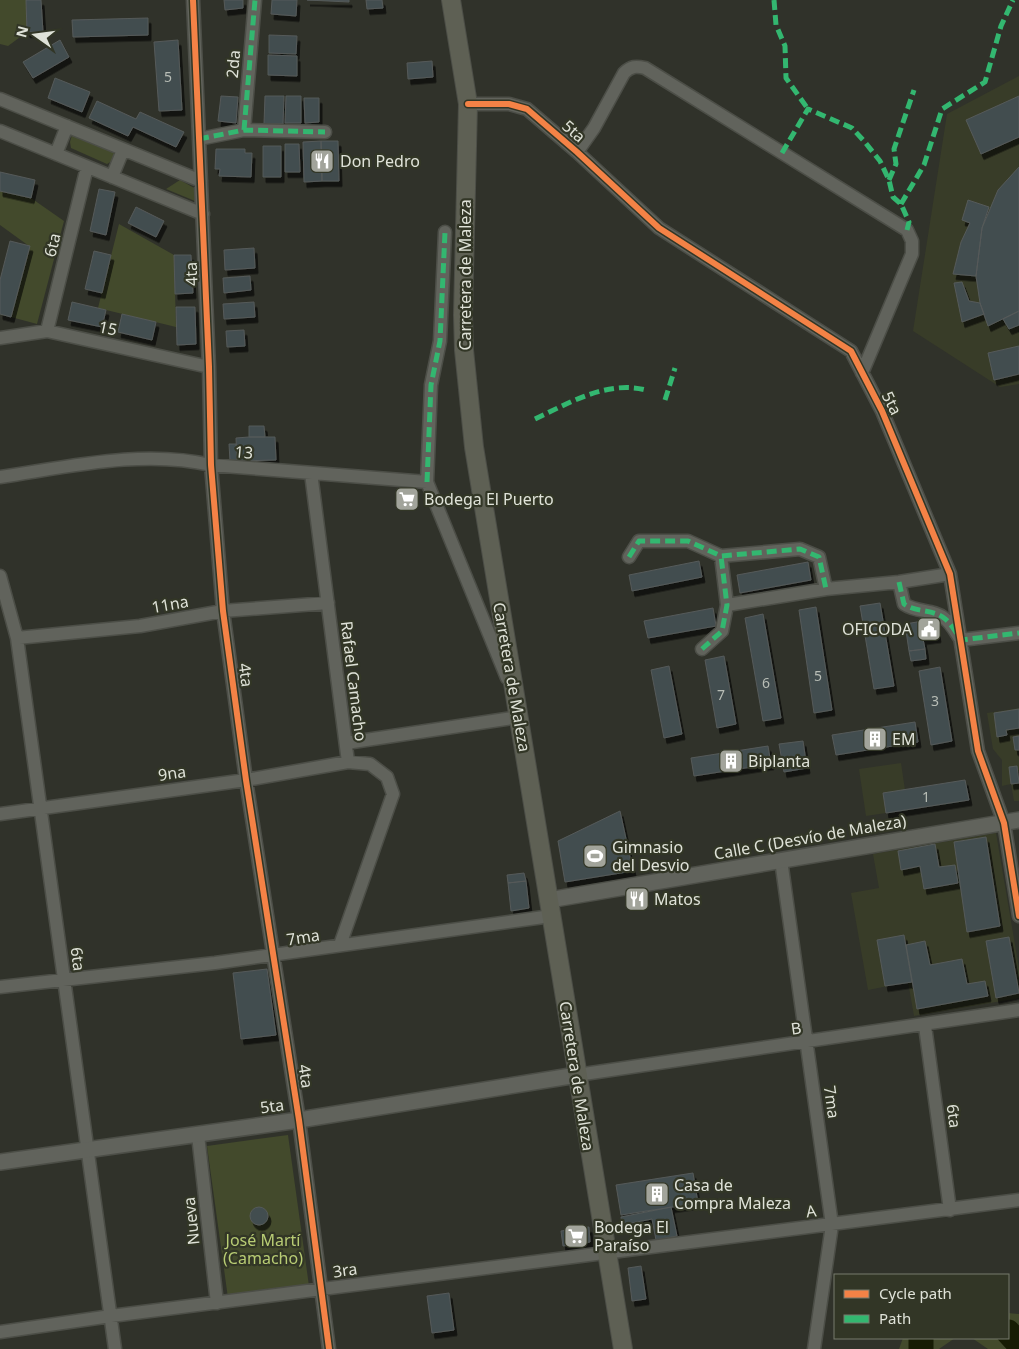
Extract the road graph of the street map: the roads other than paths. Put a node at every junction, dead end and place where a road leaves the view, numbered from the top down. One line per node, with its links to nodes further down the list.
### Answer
1 (194, 0): 10 (street, 4ta)
2 (255, 0): 7 (street, 2da)
3 (451, 0): 5 (main road, Carretera de Maleza)
4 (0, 99): 6 (street)
5 (468, 104): 12 (street, 5ta); 40 (main road, Carretera de Maleza)
6 (67, 126): 11 (street); 13 (street)
7 (244, 130): 9 (street); 10 (street)
8 (0, 131): 13 (street)
9 (325, 132)
10 (199, 139): 16 (street, 4ta)
11 (123, 150): 15 (street); 16 (street)
12 (577, 152): 22 (street, 5ta); 22 (street)
13 (56, 154): 14 (street)
14 (87, 167): 15 (street); 19 (street, 6ta)
15 (112, 177): 17 (street)
16 (201, 182): 17 (street, 4ta)
17 (203, 214): 21 (street, 4ta)
18 (445, 232): 26 (street)
19 (48, 331): 20 (street, 15); 21 (street, 15)
20 (0, 338)
21 (209, 367): 23 (street, 4ta)
22 (862, 374): 29 (street, 5ta)
23 (210, 466): 24 (street, 13); 25 (street, 13); 35 (street, 4ta)
24 (311, 473): 26 (street, 13); 33 (street, Rafael Camacho)
25 (0, 477)
26 (428, 482): 40 (street)
27 (720, 556): 28 (street); 32 (street); 34 (street)
28 (629, 557)
29 (950, 574): 31 (street); 38 (street, 5ta)
30 (0, 576): 37 (street, 6ta)
31 (899, 582): 32 (street); 38 (street)
32 (826, 589): 34 (street)
33 (328, 602): 35 (street, 11na); 42 (street, Rafael Camacho)
34 (727, 606): 39 (street)
35 (223, 611): 37 (street, 11na); 44 (street, 4ta)
36 (1019, 633): 38 (street)
37 (17, 638): 45 (street, 6ta)
38 (961, 640): 48 (street, 5ta)
39 (702, 649)
40 (515, 699): 41 (main road, Carretera de Maleza)
41 (519, 717): 42 (street); 50 (main road, Carretera de Maleza)
42 (346, 743): 43 (street, Rafael Camacho)
43 (348, 762): 44 (street, 9na); 52 (street, Rafael Camacho)
44 (246, 780): 45 (street, 9na); 53 (street, 4ta)
45 (41, 808): 46 (street, 9na); 54 (street, 6ta)
46 (0, 814)
47 (1019, 820): 48 (street, Calle C (Desvío de Maleza))
48 (1004, 823): 49 (street, Calle C (Desvío de Maleza)); 51 (street, 5ta)
49 (781, 860): 50 (street, Calle C (Desvío de Maleza)); 58 (street, 7ma)
50 (550, 908): 52 (street, 7ma); 59 (main road, Carretera de Maleza)
51 (1019, 916)
52 (340, 945): 53 (street, 7ma)
53 (272, 956): 54 (street, 7ma); 60 (street, 4ta)
54 (64, 979): 55 (street, 7ma); 62 (street, 6ta)
55 (0, 987)
56 (1019, 1010): 57 (street, B)
57 (925, 1026): 58 (street, B); 65 (street, 6ta)
58 (808, 1042): 59 (street, B); 66 (street, 7ma)
59 (577, 1075): 60 (street, 5ta); 67 (main road, Carretera de Maleza)
60 (299, 1120): 61 (street, 5ta); 68 (street, 4ta)
61 (198, 1135): 62 (street, 5ta); 69 (street, Nueva)
62 (86, 1151): 63 (street, 5ta); 70 (street, 6ta)
63 (0, 1162)
64 (1019, 1200): 65 (street, A)
65 (950, 1210): 66 (street, A)
66 (832, 1225): 67 (street, A); 75 (street, 7ma)
67 (606, 1252): 68 (street, 3ra); 74 (main road, Carretera de Maleza)
68 (320, 1290): 69 (street, 3ra); 73 (street, 4ta)
69 (217, 1303): 70 (street, 3ra)
70 (111, 1316): 71 (street, 3ra); 72 (street, 6ta)
71 (0, 1332)
72 (115, 1349)
73 (329, 1349)
74 (623, 1349)
75 (814, 1349)

